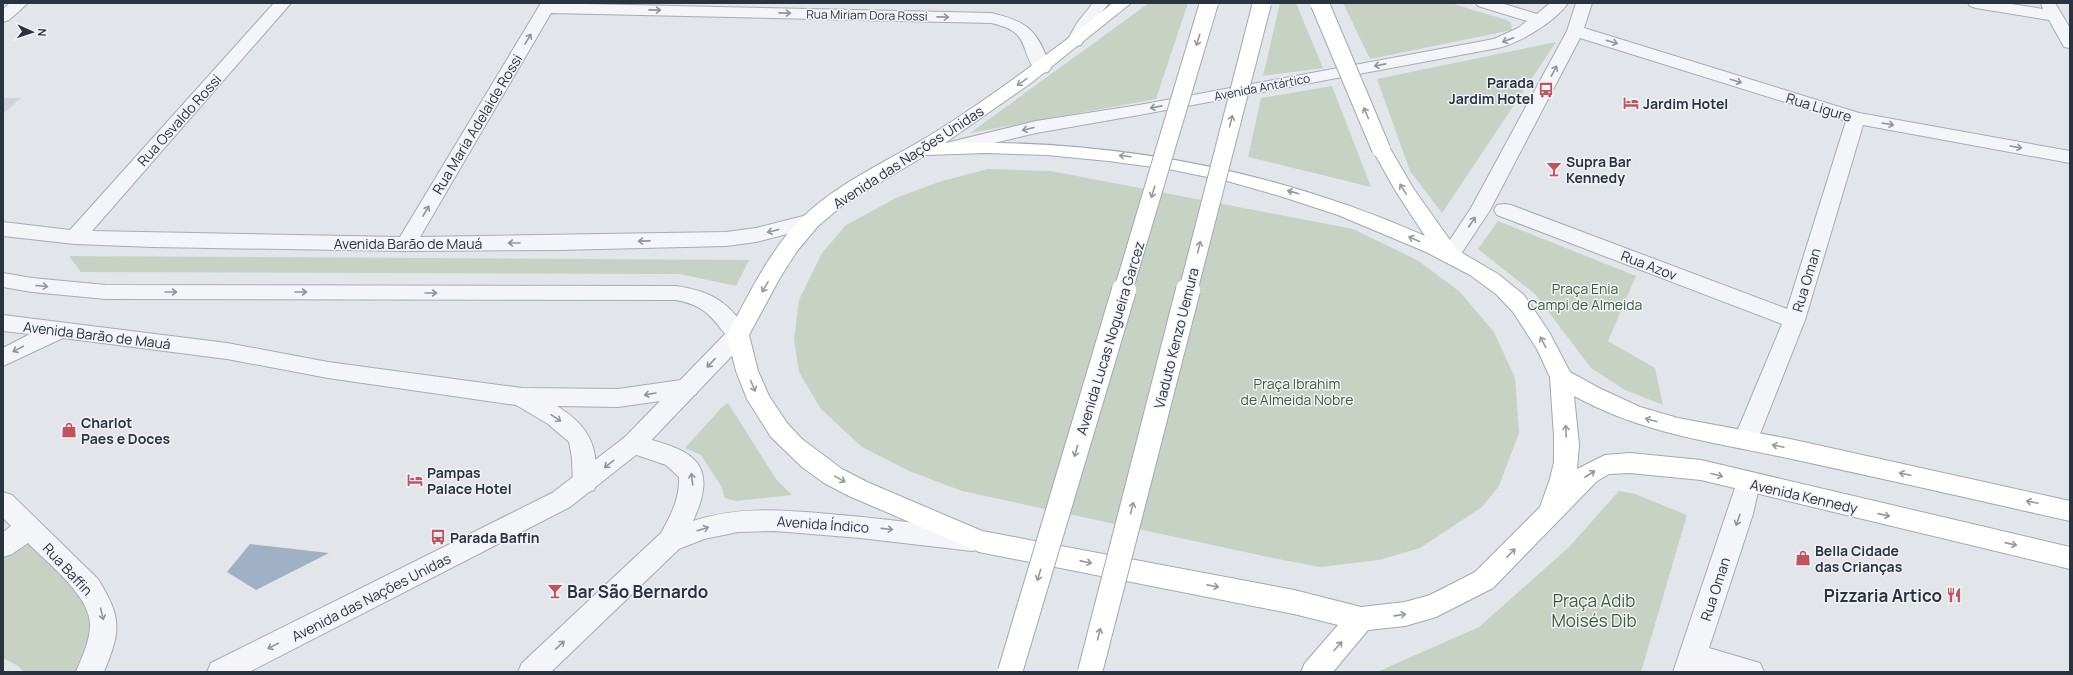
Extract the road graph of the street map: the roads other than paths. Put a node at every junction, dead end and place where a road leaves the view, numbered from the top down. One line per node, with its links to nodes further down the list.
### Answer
1 (20, 3): 14 (street)
2 (283, 3): 27 (street, Rua Osvaldo Rossi)
3 (1101, 3): 17 (street, Avenida das Nações Unidas)
4 (1123, 3): 17 (main road, Avenida das Nações Unidas)
5 (1209, 3): 56 (main road, Avenida Lucas Nogueira Garcez, one-way to 56, bridge)
6 (1262, 3): 57 (main road, Viaduto Kenzo Uemura, one-way to 6, bridge)
7 (1484, 3): 15 (street)
8 (1560, 3): 15 (street, Avenida Antártico)
9 (1584, 3): 16 (street)
10 (1976, 3): 13 (street)
11 (1320, 4): 29 (main road, one-way to 11, bridge)
12 (548, 5): 19 (street, Rua Miriam Dora Rossi, one-way to 19); 28 (street, Rua Maria Adelaide Rossi, one-way to 12)
13 (2051, 10): 18 (street)
14 (3, 17)
15 (1541, 20): 21 (street, Avenida Antártico, one-way to 21)
16 (1575, 31): 20 (street, Rua Ligure, one-way to 20); 29 (street, one-way to 16)
17 (1075, 41): 19 (main road, Avenida das Nações Unidas)
18 (2070, 43)
19 (1042, 68): 22 (main road, Avenida das Nações Unidas, one-way to 22)
20 (1856, 118): 23 (street, Rua Ligure, one-way to 23); 31 (street, Rua Oman)
21 (953, 147): 22 (main road); 29 (main road, one-way to 21)
22 (922, 149): 25 (main road, Avenida das Nações Unidas)
23 (2070, 157)
24 (1504, 210): 31 (street, Rua Azov)
25 (811, 221): 28 (street, Avenida Barão de Mauá, one-way to 28); 34 (main road, Avenida das Nações Unidas, one-way to 34)
26 (3, 229): 27 (street, Avenida Barão de Mauá)
27 (75, 237): 28 (street, Avenida Barão de Mauá)
28 (406, 244)
29 (1450, 254): 36 (main road, one-way to 29)
30 (3, 280): 34 (street, one-way to 34)
31 (1794, 320): 39 (street, Rua Oman)
32 (3, 323): 33 (street, Avenida Barão de Mauá)
33 (60, 331): 35 (street, one-way to 35); 38 (street, Avenida Barão de Mauá)
34 (738, 335): 37 (street, Avenida das Nações Unidas, one-way to 37); 48 (main road, one-way to 48)
35 (3, 358)
36 (1561, 377): 39 (main road, one-way to 36); 44 (main road, one-way to 36)
37 (688, 388): 38 (street, Avenida Barão de Mauá, one-way to 38); 40 (street, Avenida das Nações Unidas)
38 (522, 397): 41 (street, Avenida Barão de Mauá, one-way to 41)
39 (1746, 439): 45 (main road, one-way to 39)
40 (633, 444): 41 (street, Avenida das Nações Unidas, one-way to 41); 47 (street, Avenida Índico, one-way to 40)
41 (585, 483): 54 (street, Avenida das Nações Unidas, one-way to 54)
42 (1748, 483): 44 (main road, Avenida Kennedy, one-way to 42); 50 (main road, Avenida Kennedy, one-way to 50); 52 (street, Rua Oman, one-way to 52)
43 (3, 502): 46 (street, Rua Baffin)
44 (1552, 510): 51 (main road, one-way to 44)
45 (2070, 511)
46 (29, 528): 49 (street); 53 (street, Rua Baffin, one-way to 53)
47 (670, 541): 48 (street, Avenida Índico, one-way to 48); 55 (street, Avenida Índico, one-way to 47)
48 (979, 541): 51 (main road, one-way to 51)
49 (3, 546)
50 (2070, 558)
51 (1361, 619): 58 (main road, one-way to 51)
52 (1690, 664): 59 (street)
53 (90, 672)
54 (221, 672)
55 (532, 672)
56 (1010, 672)
57 (1090, 672)
58 (1315, 672)
59 (1750, 672)

